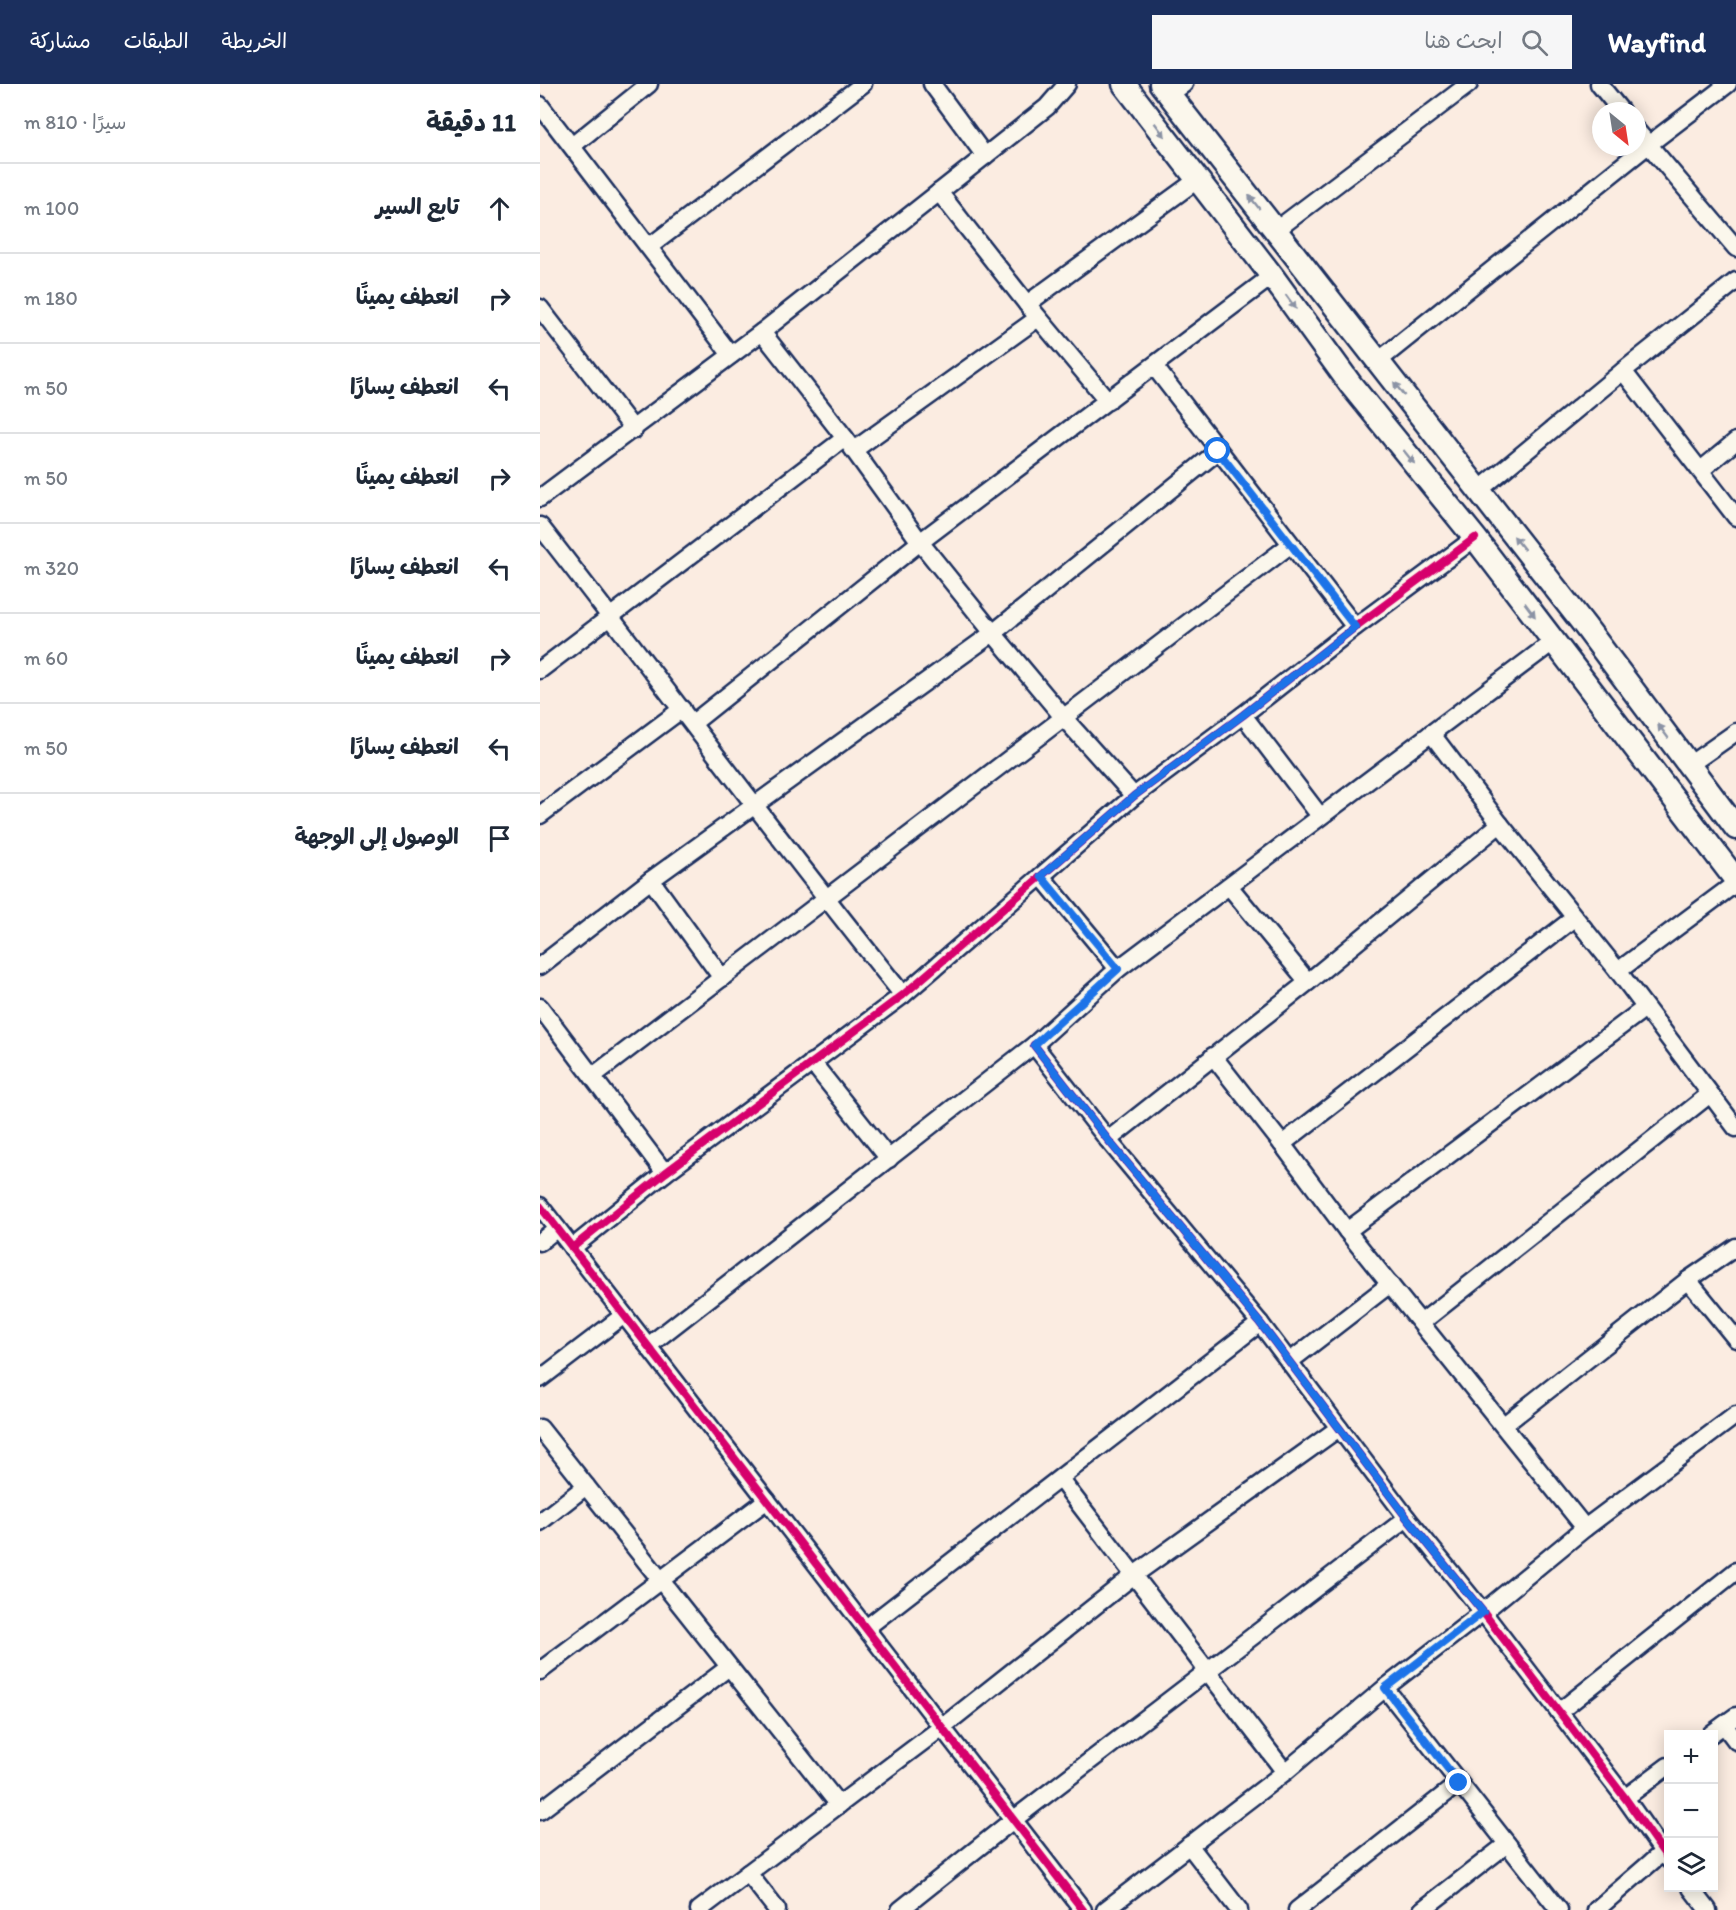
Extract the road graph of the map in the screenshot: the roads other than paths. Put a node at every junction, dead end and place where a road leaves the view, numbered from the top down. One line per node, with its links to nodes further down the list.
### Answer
1 (649, 84): 14 (street)
2 (863, 84): 19 (street)
3 (932, 84): 15 (street)
4 (1067, 84): 15 (street)
5 (1124, 84): 16 (main road, one-way to 16)
6 (1469, 84): 18 (street)
7 (1599, 84): 10 (street)
8 (1728, 84): 13 (street)
9 (1172, 88): 18 (main road, one-way to 9)
10 (1614, 102)
11 (540, 105): 14 (street)
12 (1646, 142): 13 (street)
13 (1648, 145): 20 (street); 28 (street)
14 (572, 146): 19 (street)
15 (985, 156): 17 (street)
16 (1197, 180): 21 (main road); 23 (street)
17 (939, 192): 23 (street); 26 (street)
18 (1276, 230): 28 (main road)
19 (649, 247): 27 (street)
20 (1736, 248)
21 (1272, 276): 29 (street); 41 (main road, one-way to 41)
22 (1736, 281): 30 (street)
23 (1027, 304): 24 (street)
24 (1038, 318): 31 (street); 34 (street)
25 (543, 319): 32 (street)
26 (762, 332): 27 (street); 34 (street)
27 (731, 355): 32 (street)
28 (1377, 362): 37 (main road, one-way to 28)
29 (1154, 366): 31 (street); 35 (street)
30 (1623, 370): 36 (street); 37 (street)
31 (1107, 401): 42 (street)
32 (634, 430): 38 (street)
33 (1736, 441): 36 (street)
34 (849, 444): 42 (street); 44 (street)
35 (1218, 451): 43 (street); 46 (street)
36 (1701, 470): 39 (street)
37 (1478, 491): 55 (main road, one-way to 37)
38 (540, 498)
39 (1736, 517)
40 (540, 526): 44 (street)
41 (1475, 538): 45 (street); 47 (main road, one-way to 47)
42 (920, 542): 46 (street); 52 (street)
43 (1290, 545): 45 (street); 51 (street)
44 (611, 617): 48 (street); 49 (street)
45 (1355, 627): 50 (street)
46 (993, 633): 51 (street); 57 (street)
47 (1554, 641): 54 (street); 64 (main road)
48 (540, 670)
49 (682, 709): 52 (street); 58 (street)
50 (1243, 715): 56 (street); 59 (street)
51 (1064, 718): 56 (street); 66 (street)
52 (693, 723): 57 (street)
53 (1736, 732): 55 (street)
54 (1431, 734): 59 (street); 60 (street)
55 (1689, 765): 61 (main road)
56 (1134, 796): 62 (street)
57 (755, 805): 63 (street); 66 (street)
58 (540, 815)
59 (1320, 816): 65 (street)
60 (1500, 824): 67 (street); 72 (street)
61 (1736, 828)
62 (1041, 876): 69 (street); 73 (street)
63 (651, 880): 68 (street); 71 (street)
64 (1736, 882): 70 (street)
65 (1229, 886): 69 (street); 72 (street)
66 (826, 900): 71 (street); 73 (street)
67 (1574, 918): 70 (street); 83 (street)
68 (540, 966)
69 (1118, 969): 76 (street)
70 (1618, 971): 75 (street)
71 (722, 978): 79 (street)
72 (1308, 982): 77 (street)
73 (903, 995): 78 (street)
74 (540, 1007): 79 (street)
75 (1645, 1008): 80 (street); 88 (street)
76 (1034, 1045): 82 (street); 84 (street)
77 (1213, 1056): 82 (street); 83 (street)
78 (812, 1062): 84 (street); 85 (street)
79 (593, 1076): 85 (street)
80 (1710, 1094): 81 (street); 95 (street)
81 (1736, 1128)
82 (1108, 1140): 96 (street)
83 (1282, 1144): 88 (street)
84 (889, 1159): 98 (street)
85 (665, 1173): 91 (street)
86 (540, 1206): 87 (street)
87 (557, 1228): 89 (street); 91 (street)
88 (1347, 1231): 93 (street)
89 (540, 1242)
90 (1736, 1247): 92 (street)
91 (572, 1248): 94 (street)
92 (1688, 1280): 97 (street); 102 (street)
93 (1390, 1284): 95 (street); 99 (street)
94 (624, 1316): 98 (street); 100 (street)
95 (1422, 1322): 102 (street)
96 (1260, 1323): 99 (street); 105 (street)
97 (1736, 1339)
98 (648, 1346): 107 (street)
99 (1289, 1362): 104 (street)
100 (540, 1379)
101 (1734, 1421): 110 (street)
102 (1504, 1425): 110 (street)
103 (540, 1428): 106 (street)
104 (1339, 1428): 108 (street); 112 (street)
105 (1060, 1479): 112 (street); 115 (street)
106 (586, 1486): 109 (street); 113 (street)
107 (767, 1500): 113 (street); 115 (street)
108 (1407, 1518): 114 (street); 117 (street)
109 (540, 1522)
110 (1585, 1528): 114 (street)
111 (1736, 1571): 120 (street)
112 (1134, 1575): 117 (street); 122 (street)
113 (661, 1580): 116 (street); 118 (street)
114 (1483, 1612): 119 (street); 120 (street)
115 (866, 1628): 122 (street)
116 (729, 1666): 128 (street); 129 (street)
117 (1207, 1670): 125 (street); 130 (street)
118 (540, 1671)
119 (1385, 1688): 125 (street); 126 (street)
120 (1559, 1712): 127 (street)
121 (1724, 1725): 123 (street)
122 (941, 1728): 129 (street); 130 (street)
123 (1736, 1741)
124 (1664, 1769): 127 (street)
125 (1285, 1772): 132 (street)
126 (1459, 1783): 131 (street); 143 (street)
127 (1625, 1798): 133 (street)
128 (542, 1804)
129 (839, 1805): 135 (street)
130 (1013, 1820): 139 (street); 140 (street)
131 (1507, 1844): 144 (street); 145 (street)
132 (1190, 1845): 141 (street); 142 (street)
133 (1664, 1853)
134 (1664, 1858): 146 (street)
135 (747, 1873): 137 (street); 138 (street)
136 (1695, 1892): 147 (street)
137 (699, 1910)
138 (777, 1910)
139 (900, 1910)
140 (1083, 1910)
141 (1105, 1910)
142 (1239, 1910)
143 (1297, 1910)
144 (1422, 1910)
145 (1559, 1910)
146 (1596, 1910)
147 (1708, 1910)

